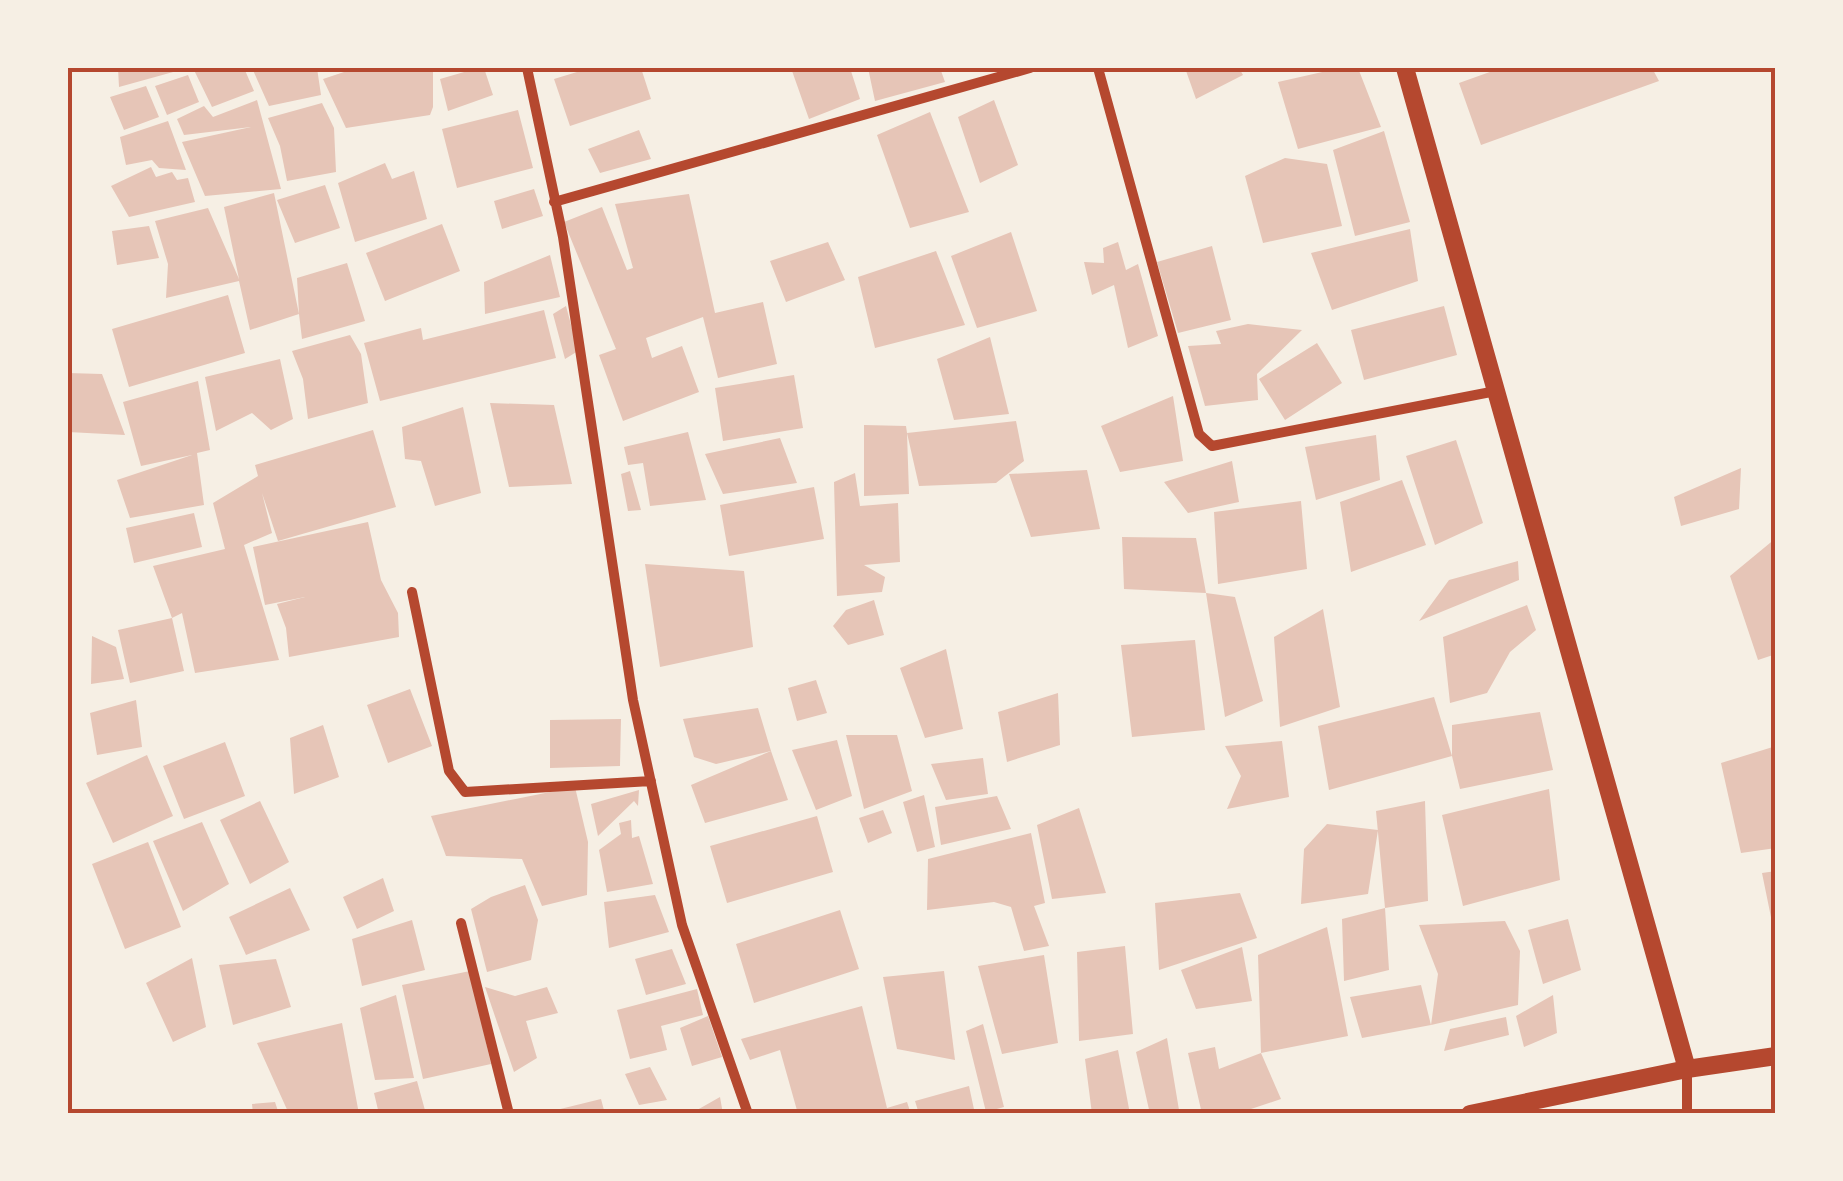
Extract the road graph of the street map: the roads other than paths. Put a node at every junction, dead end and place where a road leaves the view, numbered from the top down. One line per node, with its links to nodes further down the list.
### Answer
1 (527, 68): 5 (street)
2 (1030, 68): 5 (street)
3 (1098, 68): 6 (street)
4 (1405, 68): 6 (street)
5 (554, 202): 8 (street)
6 (1496, 391): 11 (street)
7 (412, 592): 8 (street)
8 (651, 781): 13 (street)
9 (461, 923): 12 (street)
10 (1776, 1056): 11 (street)
11 (1687, 1068): 14 (street); 15 (street)
12 (509, 1114)
13 (748, 1114)
14 (1470, 1114)
15 (1687, 1114)

